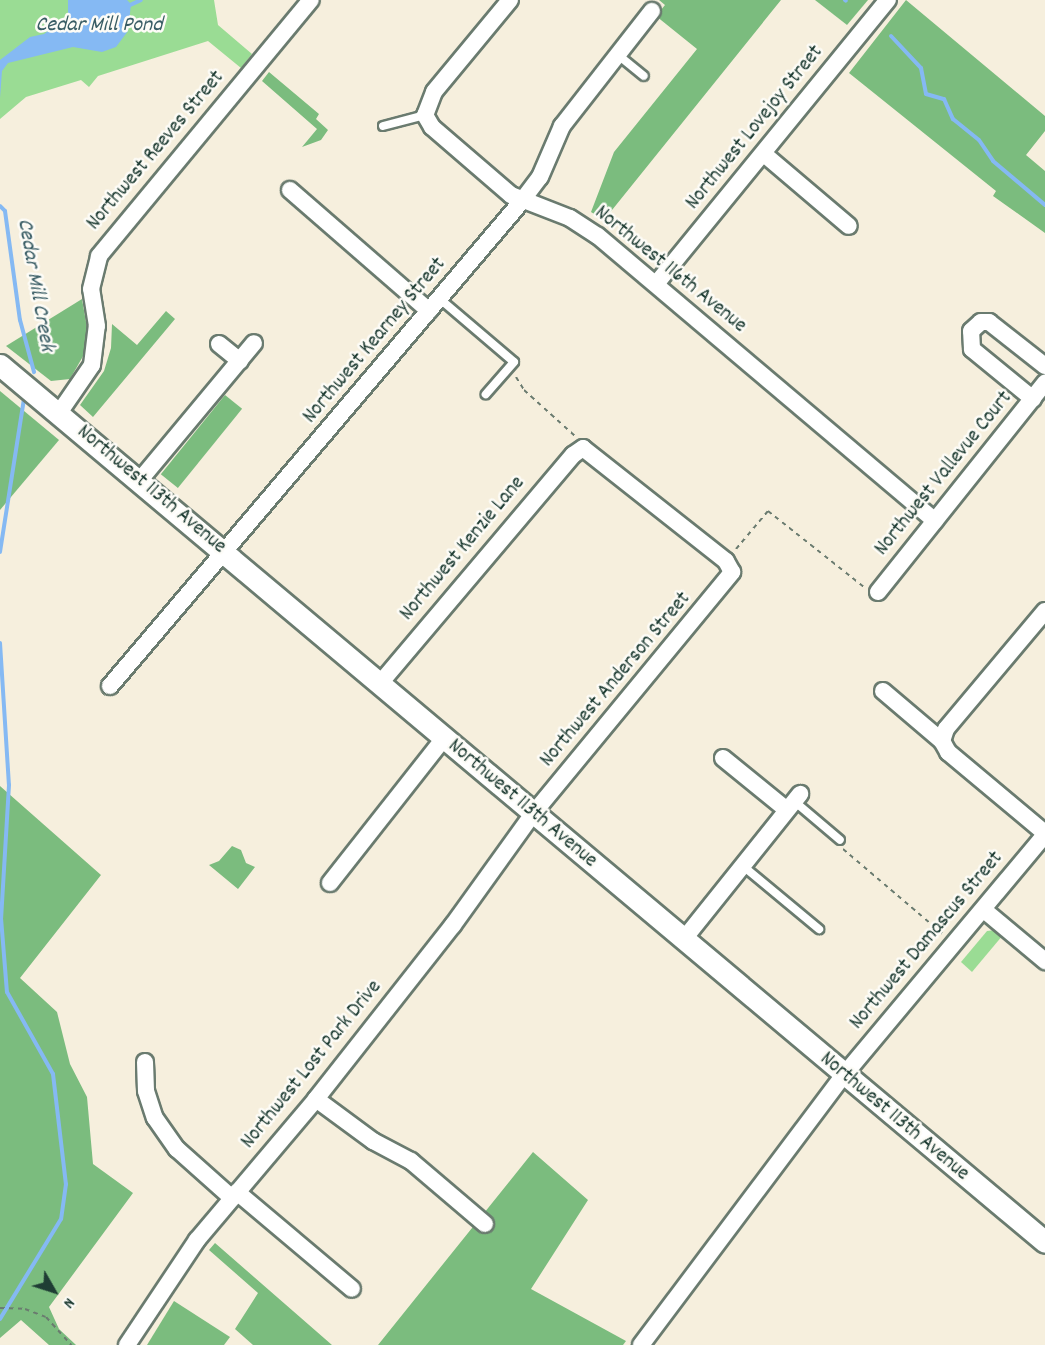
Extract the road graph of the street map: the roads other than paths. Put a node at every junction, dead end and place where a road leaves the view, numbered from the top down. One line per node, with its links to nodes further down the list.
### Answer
1 (311, 0): 23 (street, Northwest Reeves Street)
2 (510, 0): 7 (street)
3 (888, 0): 9 (street, Northwest Lovejoy Street)
4 (652, 11): 5 (street, Northwest Kearney Street)
5 (618, 55): 6 (lane); 11 (street, Northwest Kearney Street)
6 (644, 76)
7 (425, 115): 8 (lane); 11 (street, Northwest 116th Avenue)
8 (383, 126)
9 (764, 154): 12 (street); 13 (street, Northwest Lovejoy Street)
10 (290, 190): 14 (street)
11 (521, 201): 13 (street, Northwest 116th Avenue); 14 (street, Northwest Kearney Street)
12 (849, 226)
13 (656, 284): 26 (street, Northwest 116th Avenue)
14 (435, 305): 21 (lane); 27 (street, Northwest Kearney Street)
15 (254, 343): 17 (street)
16 (219, 344): 17 (street)
17 (240, 361): 25 (street)
18 (0, 365): 23 (street, Northwest 113th Avenue)
19 (1045, 366): 22 (street)
20 (1045, 383): 22 (street, Northwest Vallevue Court)
21 (486, 394)
22 (1033, 399): 26 (street, Northwest Vallevue Court)
23 (59, 413): 25 (street, Northwest 113th Avenue)
24 (583, 448): 30 (street, Northwest Kenzie Lane); 37 (street, Northwest Anderson Street)
25 (140, 480): 27 (street, Northwest 113th Avenue)
26 (935, 521): 28 (street, Northwest Vallevue Court)
27 (226, 553): 30 (street, Northwest 113th Avenue); 31 (street, Northwest Kearney Street)
28 (878, 592)
29 (1045, 611): 34 (street)
30 (380, 683): 33 (street, Northwest 113th Avenue)
31 (110, 686)
32 (883, 691): 34 (street)
33 (444, 738): 37 (street, Northwest 113th Avenue); 41 (street)
34 (942, 741): 38 (street)
35 (723, 758): 36 (street)
36 (794, 802): 39 (lane); 40 (street)
37 (532, 815): 44 (street, Northwest 113th Avenue); 48 (street, Northwest Lost Park Drive)
38 (1045, 834): 42 (street, Northwest Damascus Street)
39 (840, 840)
40 (743, 866): 43 (lane); 44 (street)
41 (330, 884)
42 (984, 910): 45 (street); 47 (street, Northwest Damascus Street)
43 (819, 929)
44 (684, 939): 47 (street, Northwest 113th Avenue)
45 (1045, 961)
46 (145, 1062): 49 (street)
47 (844, 1075): 51 (street, Northwest 113th Avenue); 54 (street)
48 (316, 1099): 49 (street, Northwest Lost Park Drive); 50 (street)
49 (234, 1195): 52 (street); 53 (street, Northwest Lost Park Drive)
50 (485, 1224)
51 (1045, 1242)
52 (352, 1288)
53 (127, 1345)
54 (641, 1345)

